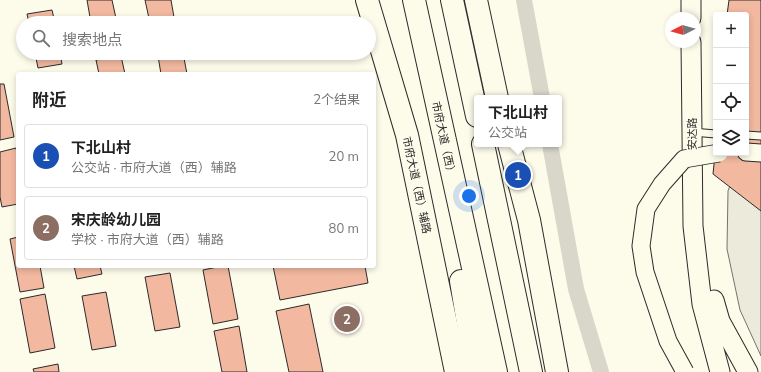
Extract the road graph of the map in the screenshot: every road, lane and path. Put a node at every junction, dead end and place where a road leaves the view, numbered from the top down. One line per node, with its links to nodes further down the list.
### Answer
1 (367, 0): 7 (main road, 市府大道（西）辅路)
2 (414, 0): 13 (main road, 市府大道（西）)
3 (452, 0): 11 (main road)
4 (476, 0): 10 (main road)
5 (691, 0): 6 (main road)
6 (691, 12)
7 (372, 16)
8 (376, 30): 24 (main road, 市府大道（西）辅路)
9 (691, 48): 12 (main road, 安达路)
10 (496, 95)
11 (474, 102)
12 (692, 132): 14 (lane); 22 (main road, 安达路)
13 (443, 134): 25 (main road); 26 (main road, 市府大道（西）)
14 (713, 134)
15 (749, 135): 16 (lane)
16 (761, 136)
17 (484, 147): 23 (main road)
18 (510, 147): 29 (main road)
19 (749, 152): 20 (street)
20 (761, 153)
21 (713, 154): 30 (street, bridge)
22 (693, 226): 31 (main road, 安达路); 32 (main road, 安达路)
23 (503, 239): 27 (main road); 28 (main road)
24 (456, 372)
25 (476, 372)
26 (496, 372)
27 (531, 372)
28 (542, 372)
29 (557, 372)
30 (685, 372)
31 (720, 372)
32 (748, 372)

